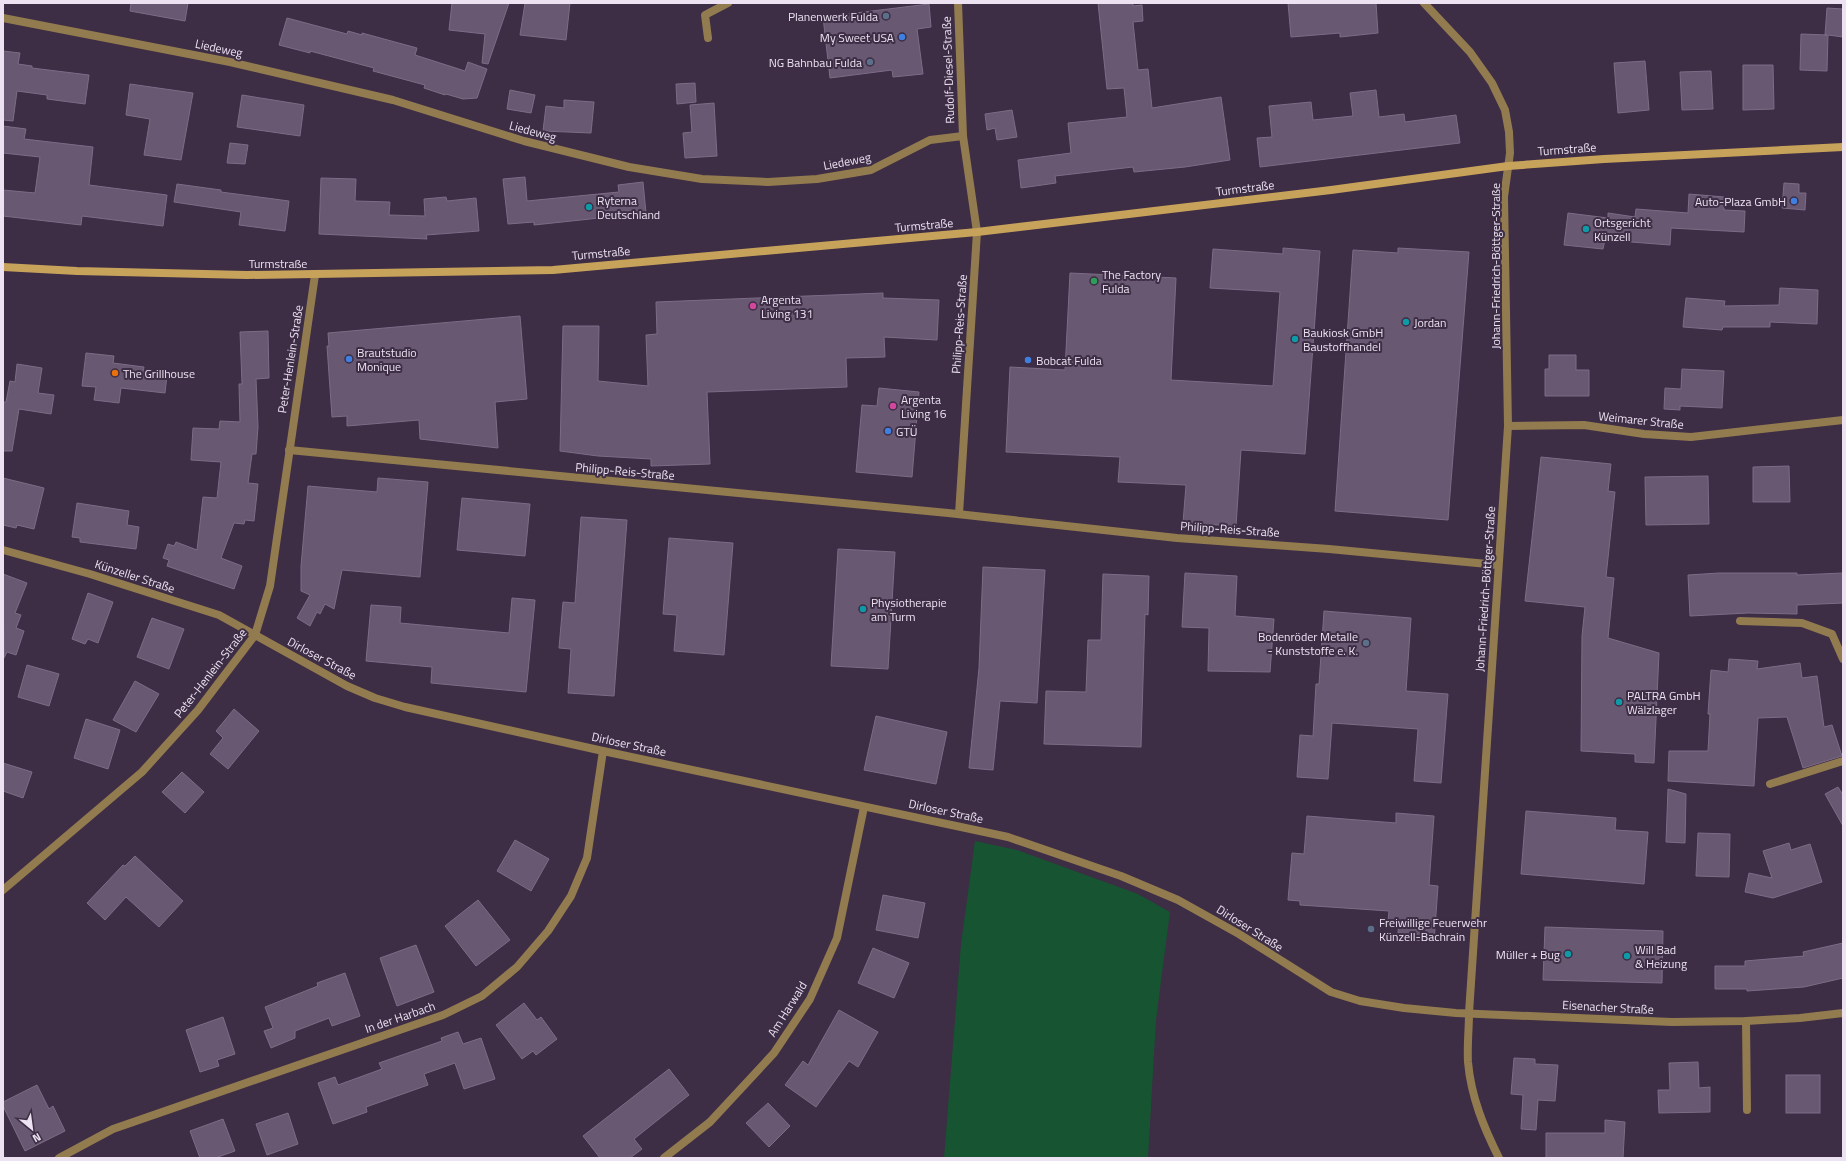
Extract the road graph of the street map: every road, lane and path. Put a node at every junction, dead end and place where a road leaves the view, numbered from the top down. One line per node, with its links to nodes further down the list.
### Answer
1 (728, 3): 5 (street)
2 (958, 3): 6 (street, Rudolf-Diesel-Straße)
3 (1424, 3): 8 (street, Johann-Friedrich-Böttger-Straße)
4 (3, 18): 6 (street, Liedeweg)
5 (708, 38)
6 (962, 136): 9 (street)
7 (1843, 147): 8 (main road, Turmstraße)
8 (1508, 166): 9 (main road, Turmstraße); 13 (street, Johann-Friedrich-Böttger-Straße)
9 (977, 232): 11 (main road, Turmstraße); 15 (street, Philipp-Reis-Straße)
10 (3, 267): 11 (main road, Turmstraße)
11 (315, 275): 14 (street, Peter-Henlein-Straße)
12 (1843, 420): 13 (street, Weimarer Straße)
13 (1508, 426): 17 (street, Johann-Friedrich-Böttger-Straße)
14 (289, 450): 15 (street, Philipp-Reis-Straße); 19 (street, Peter-Henlein-Straße)
15 (959, 514): 17 (street, Philipp-Reis-Straße)
16 (3, 550): 19 (street, Künzeller Straße)
17 (1498, 565): 26 (street, Johann-Friedrich-Böttger-Straße)
18 (1740, 621): 20 (street)
19 (255, 635): 21 (street, Dirloser Straße); 25 (street, Peter-Henlein-Straße)
20 (1843, 659)
21 (603, 751): 24 (street, Dirloser Straße); 30 (street, In der Harbach)
22 (1843, 761): 23 (street)
23 (1770, 784)
24 (864, 807): 26 (street, Dirloser Straße); 31 (street, Am Harwald)
25 (3, 890)
26 (1469, 1013): 28 (street, Eisenacher Straße); 32 (street)
27 (1843, 1013): 28 (street, Eisenacher Straße)
28 (1746, 1021): 29 (street)
29 (1747, 1110)
30 (59, 1158)
31 (664, 1158)
32 (1500, 1158)

